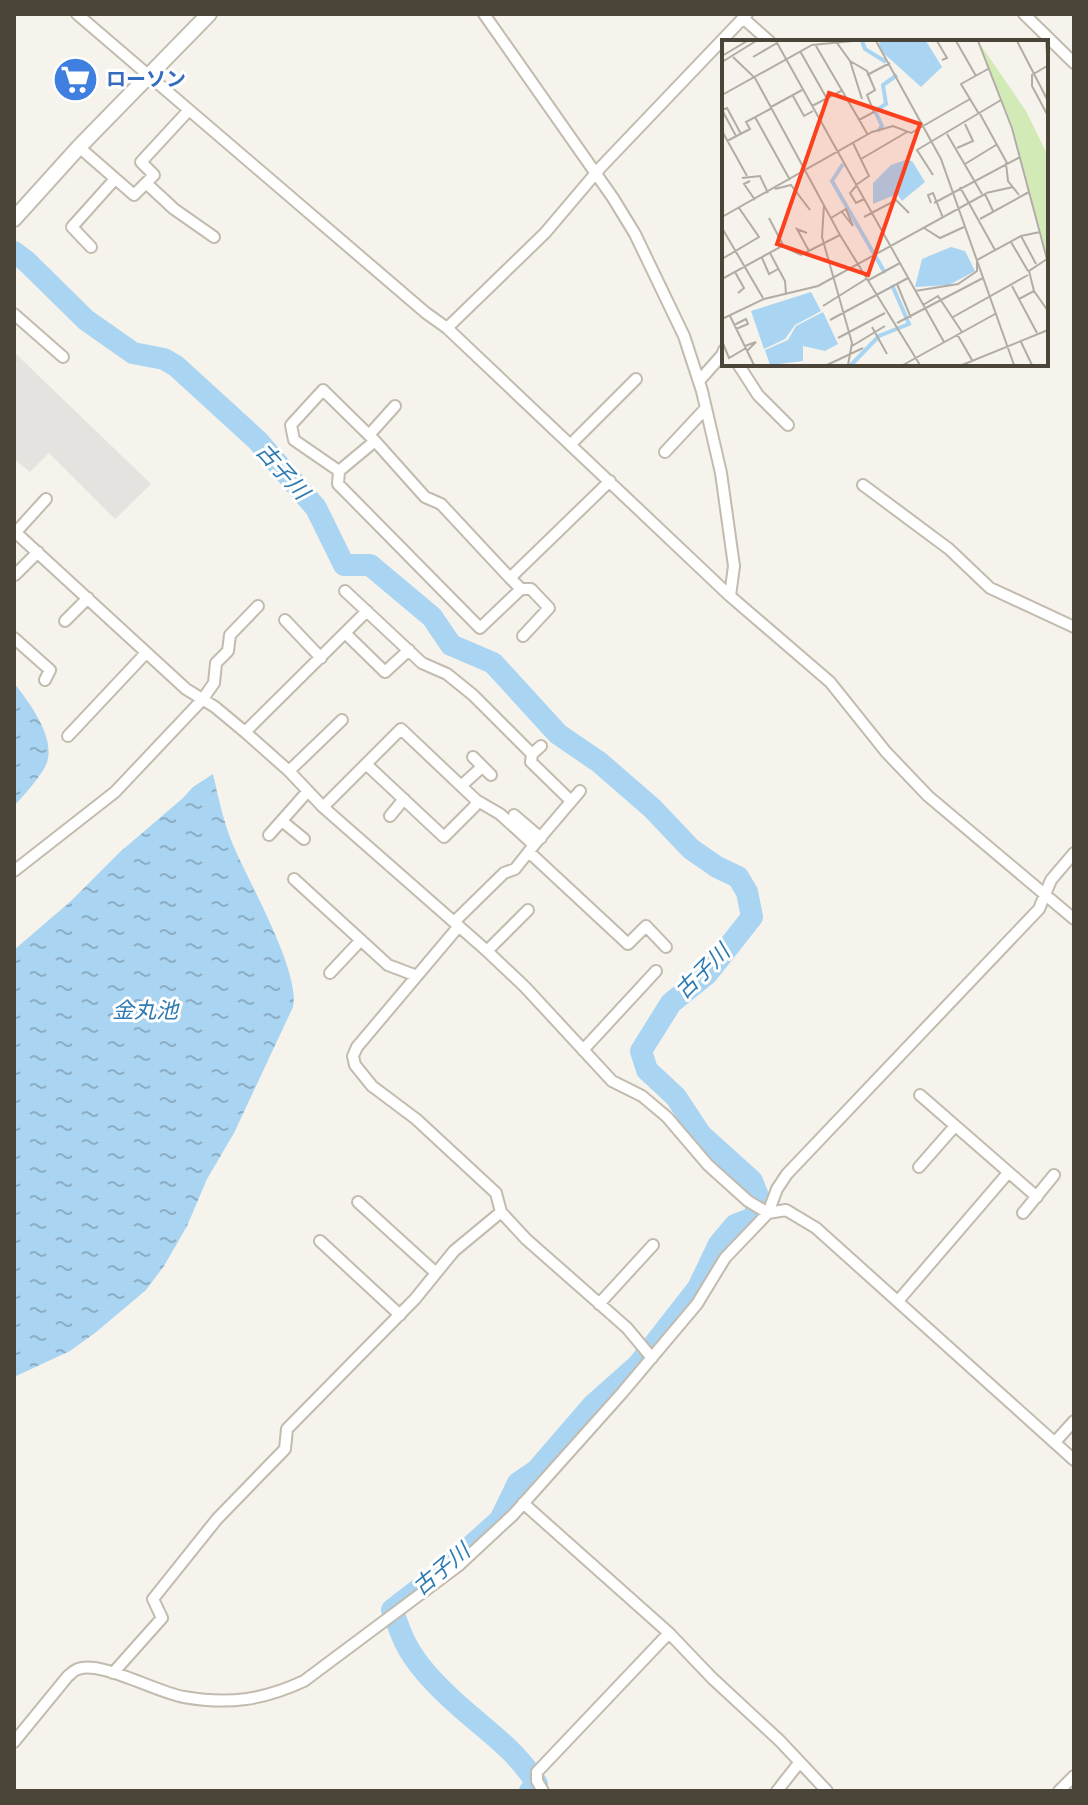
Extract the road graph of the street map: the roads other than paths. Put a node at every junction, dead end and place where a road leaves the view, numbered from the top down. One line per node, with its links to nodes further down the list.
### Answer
1 (77, 14): 10 (street)
2 (209, 14): 10 (street)
3 (484, 14): 13 (street)
4 (1024, 14): 9 (street)
5 (745, 16): 6 (street); 7 (street)
6 (725, 40)
7 (768, 40)
8 (722, 44): 13 (street)
9 (1074, 63)
10 (149, 76): 11 (street); 12 (street)
11 (189, 110): 15 (street); 20 (street)
12 (79, 147): 14 (street); 16 (street)
13 (596, 173): 20 (street); 25 (street)
14 (115, 179): 15 (street); 18 (street)
15 (146, 183): 17 (street)
16 (14, 219)
17 (214, 237)
18 (91, 247)
19 (14, 314): 22 (street)
20 (447, 328): 30 (street)
21 (722, 352): 25 (street)
22 (63, 357)
23 (739, 366): 28 (street)
24 (636, 379): 30 (street)
25 (699, 381): 27 (street)
26 (395, 406): 29 (street)
27 (706, 408): 31 (street); 42 (street)
28 (788, 425)
29 (372, 438): 32 (street); 32 (street); 39 (street)
30 (571, 444): 33 (street)
31 (665, 452)
32 (339, 471): 40 (street)
33 (610, 481): 39 (street); 42 (street)
34 (863, 485): 48 (street)
35 (46, 499): 36 (street)
36 (15, 531): 37 (street)
37 (38, 552): 38 (street); 43 (street)
38 (15, 575)
39 (510, 578): 40 (street)
40 (521, 589): 50 (street)
41 (345, 591): 45 (street)
42 (730, 596): 81 (street)
43 (88, 598): 47 (street); 53 (street)
44 (258, 606): 56 (street)
45 (367, 611): 49 (street); 52 (street)
46 (285, 620): 54 (street)
47 (65, 621)
48 (1074, 627)
49 (345, 633): 52 (street); 54 (street)
50 (523, 636)
51 (14, 638): 55 (street)
52 (409, 650): 61 (street)
53 (146, 653): 56 (street); 59 (street)
54 (321, 658): 58 (street)
55 (45, 680)
56 (202, 700): 58 (street); 79 (street)
57 (333, 712): 64 (street)
58 (245, 732): 64 (street)
59 (68, 736)
60 (541, 746): 61 (street)
61 (532, 754): 70 (street)
62 (473, 757): 65 (street)
63 (366, 764): 65 (street); 68 (street); 71 (street)
64 (289, 771): 66 (street)
65 (461, 786): 69 (street)
66 (308, 791): 71 (street); 74 (street)
67 (580, 791): 70 (street)
68 (404, 799): 69 (street); 73 (street)
69 (476, 800): 77 (street)
70 (571, 801): 77 (street)
71 (323, 807): 84 (street)
72 (514, 815): 77 (street)
73 (390, 816)
74 (282, 821): 75 (street); 76 (street)
75 (269, 835)
76 (304, 839)
77 (535, 845): 84 (street); 86 (street)
78 (1074, 853): 81 (street)
79 (14, 871)
80 (294, 879): 85 (street)
81 (1045, 895): 83 (street); 100 (street)
82 (528, 910): 87 (street)
83 (1074, 919)
84 (456, 924): 87 (street); 90 (street)
85 (361, 940): 89 (street); 90 (street)
86 (666, 947)
87 (487, 951): 91 (street)
88 (656, 971): 91 (street)
89 (330, 973)
90 (417, 976): 99 (street)
91 (583, 1050): 100 (street)
92 (920, 1095): 93 (street)
93 (955, 1126): 94 (street); 95 (street)
94 (919, 1167)
95 (1008, 1173): 97 (street); 105 (street)
96 (1054, 1175): 97 (street)
97 (1037, 1197): 101 (street)
98 (358, 1202): 104 (street)
99 (501, 1212): 104 (street); 106 (street)
100 (766, 1212): 105 (street); 108 (street)
101 (1023, 1213)
102 (320, 1241): 107 (street)
103 (653, 1245): 106 (street)
104 (436, 1273): 107 (street)
105 (898, 1301): 110 (street)
106 (599, 1304): 108 (street)
107 (400, 1315): 114 (street)
108 (651, 1357): 112 (street)
109 (1074, 1421): 110 (street)
110 (1055, 1442): 111 (street)
111 (1074, 1460)
112 (523, 1503): 113 (street); 114 (street)
113 (669, 1633): 116 (street); 118 (street)
114 (113, 1673): 115 (street)
115 (14, 1742)
116 (799, 1763): 119 (street); 120 (street)
117 (1074, 1776): 121 (street)
118 (543, 1791)
119 (777, 1791)
120 (827, 1791)
121 (1059, 1791)

